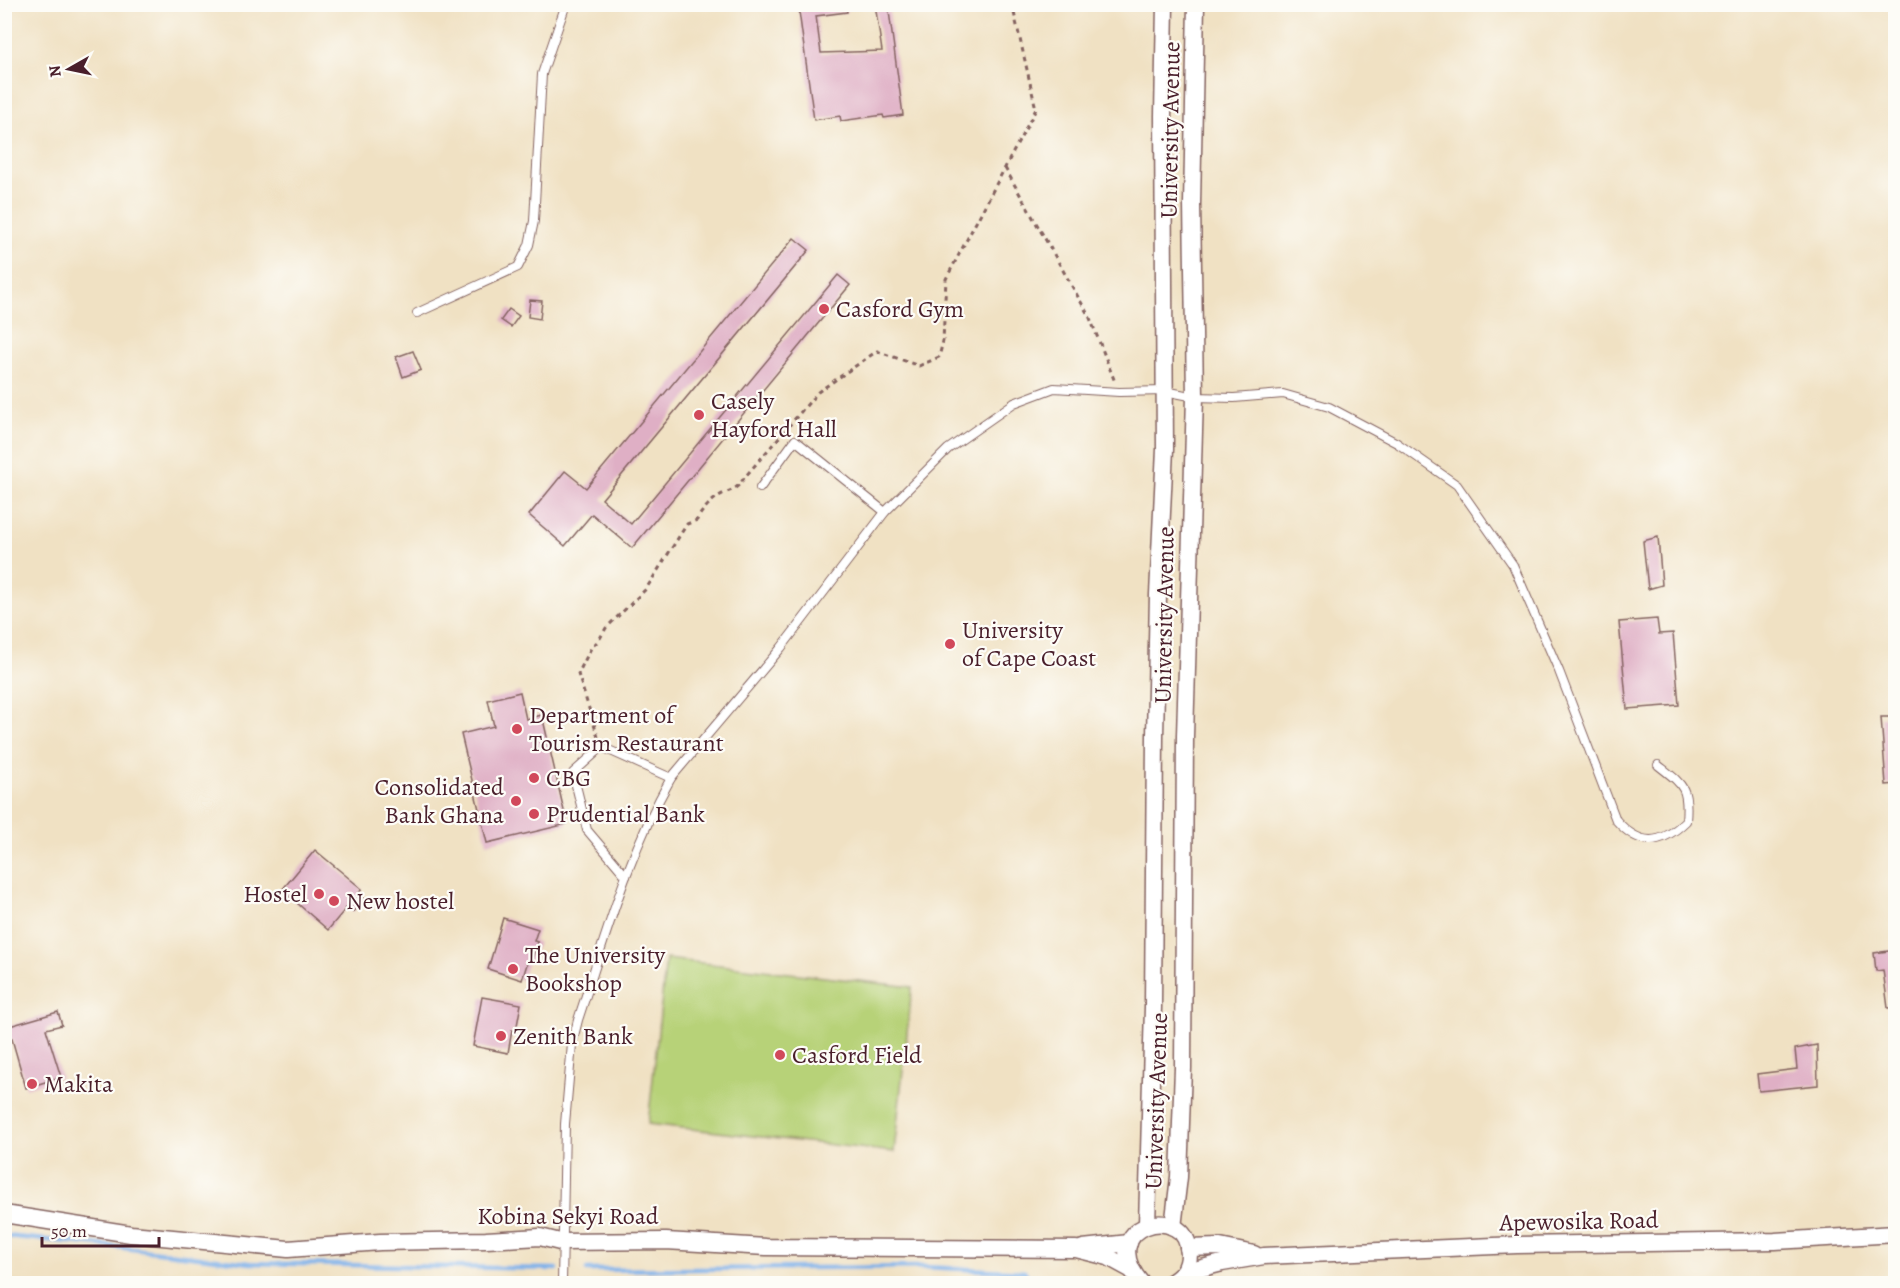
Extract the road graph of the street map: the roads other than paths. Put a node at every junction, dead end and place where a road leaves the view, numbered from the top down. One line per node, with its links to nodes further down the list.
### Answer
1 (566, 4): 4 (lane)
2 (1165, 4): 5 (street, University Avenue)
3 (1196, 4): 6 (street, University Avenue)
4 (417, 313)
5 (1165, 391): 6 (lane); 8 (lane); 13 (street, University Avenue)
6 (1195, 397): 9 (lane); 14 (street, University Avenue)
7 (760, 488): 8 (lane)
8 (885, 512): 10 (lane)
9 (1658, 765)
10 (671, 778): 11 (lane); 11 (lane)
11 (626, 876): 16 (lane)
12 (4, 1214): 16 (street, Kobina Sekyi Road)
13 (1147, 1225): 14 (street); 17 (street)
14 (1173, 1227): 18 (street)
15 (1896, 1234): 20 (street, Apewosika Road)
16 (562, 1242): 19 (street, Kobina Sekyi Road); 23 (lane)
17 (1128, 1243): 19 (street); 21 (street)
18 (1188, 1248): 20 (street); 22 (street)
19 (1076, 1249): 21 (street, Kobina Sekyi Road)
20 (1264, 1256): 22 (street)
21 (1130, 1269): 24 (street)
22 (1184, 1273): 25 (street)
23 (562, 1284)
24 (1142, 1284)
25 (1169, 1284)

